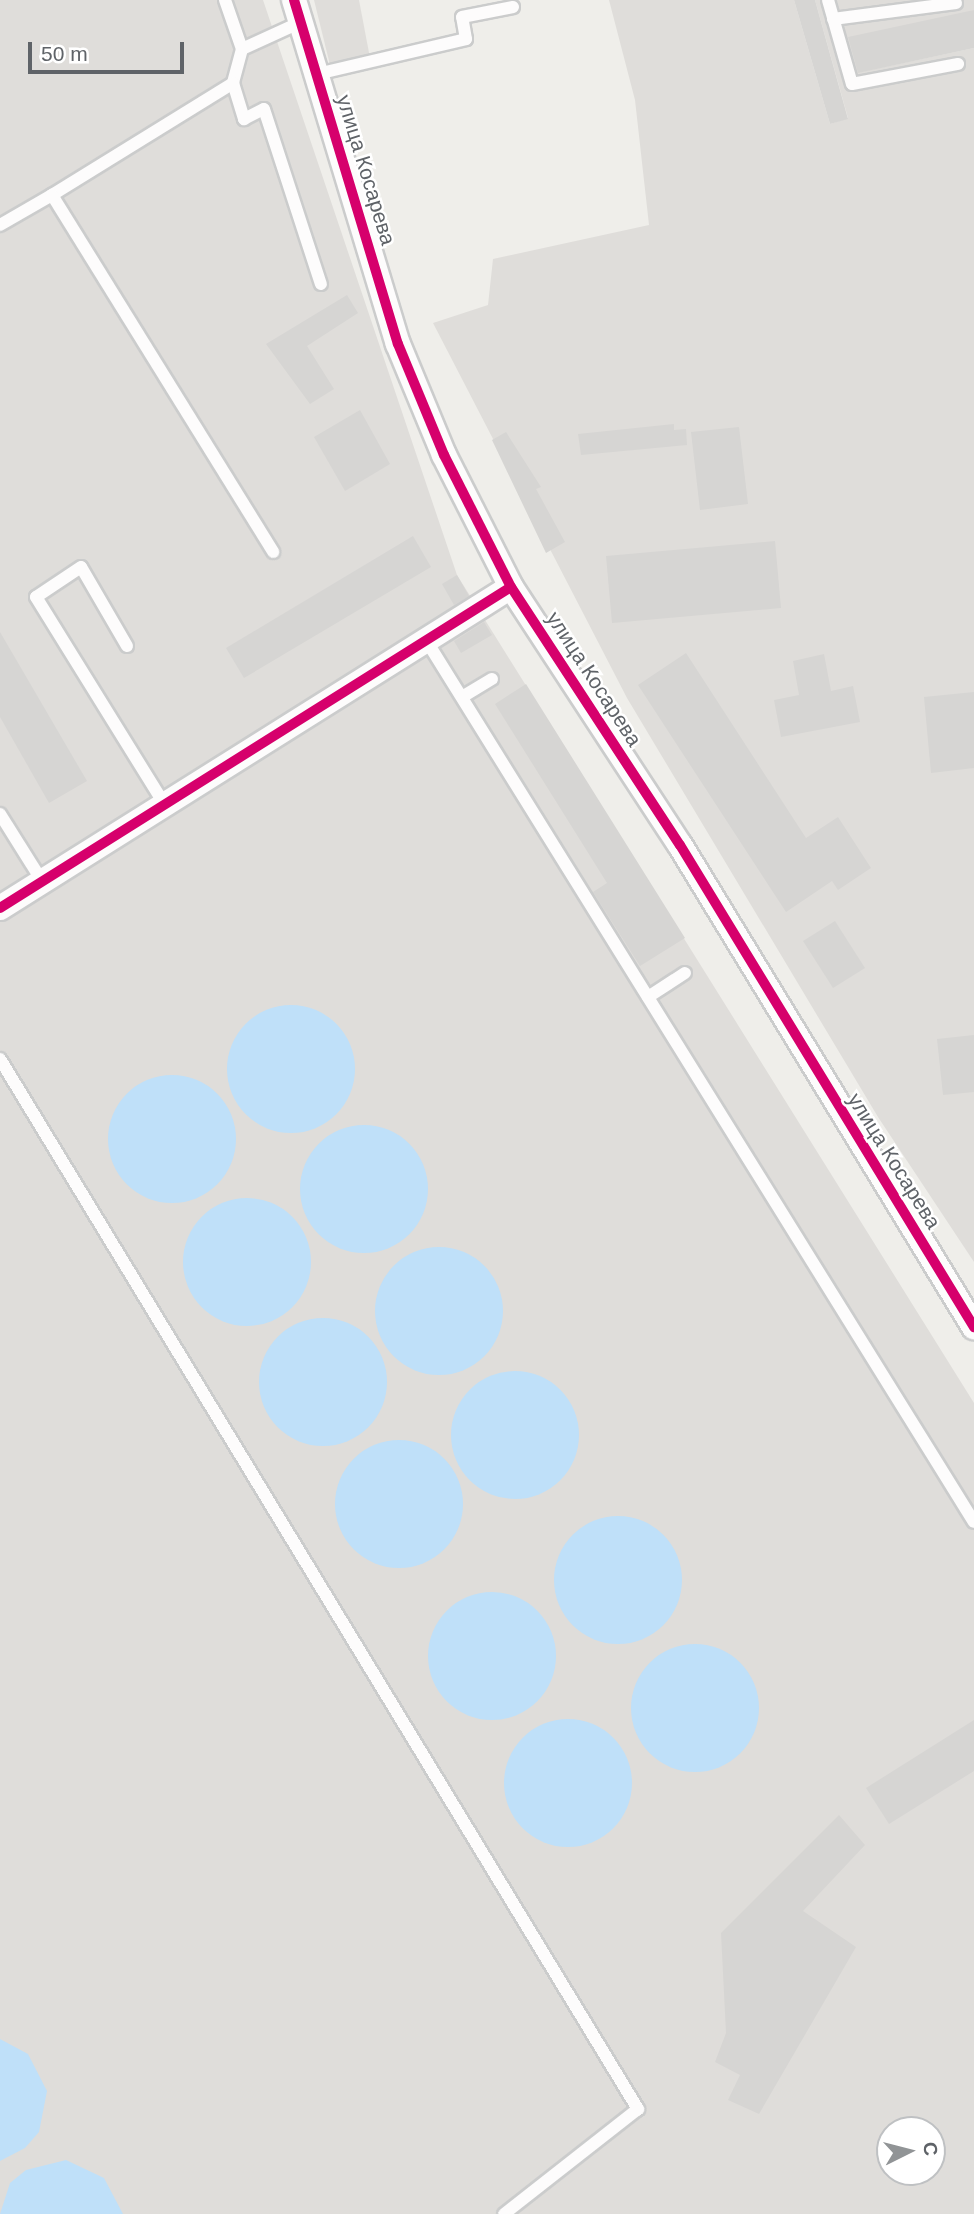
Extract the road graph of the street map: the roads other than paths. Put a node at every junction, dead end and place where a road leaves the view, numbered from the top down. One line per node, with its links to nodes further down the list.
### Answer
1 (225, 0): 7 (lane)
2 (828, 0): 6 (lane)
3 (956, 3): 6 (lane)
4 (513, 7): 9 (lane)
5 (298, 11): 7 (lane); 9 (street, улица Косарева)
6 (833, 19): 8 (lane)
7 (242, 49): 10 (lane)
8 (958, 64)
9 (317, 74): 15 (street, улица Косарева)
10 (233, 83): 11 (lane); 13 (lane)
11 (52, 195): 12 (lane); 14 (lane)
12 (0, 225)
13 (321, 284)
14 (273, 552)
15 (511, 587): 16 (street); 27 (street, улица Косарева)
16 (426, 640): 19 (lane); 20 (street)
17 (127, 646): 20 (lane)
18 (492, 679): 19 (lane)
19 (462, 697): 25 (lane)
20 (165, 804): 22 (street)
21 (0, 814): 22 (lane)
22 (42, 881): 23 (street)
23 (0, 908)
24 (685, 973): 25 (lane)
25 (648, 997): 28 (lane)
26 (0, 1059): 29 (lane)
27 (974, 1327)
28 (974, 1522)
29 (504, 2214)

